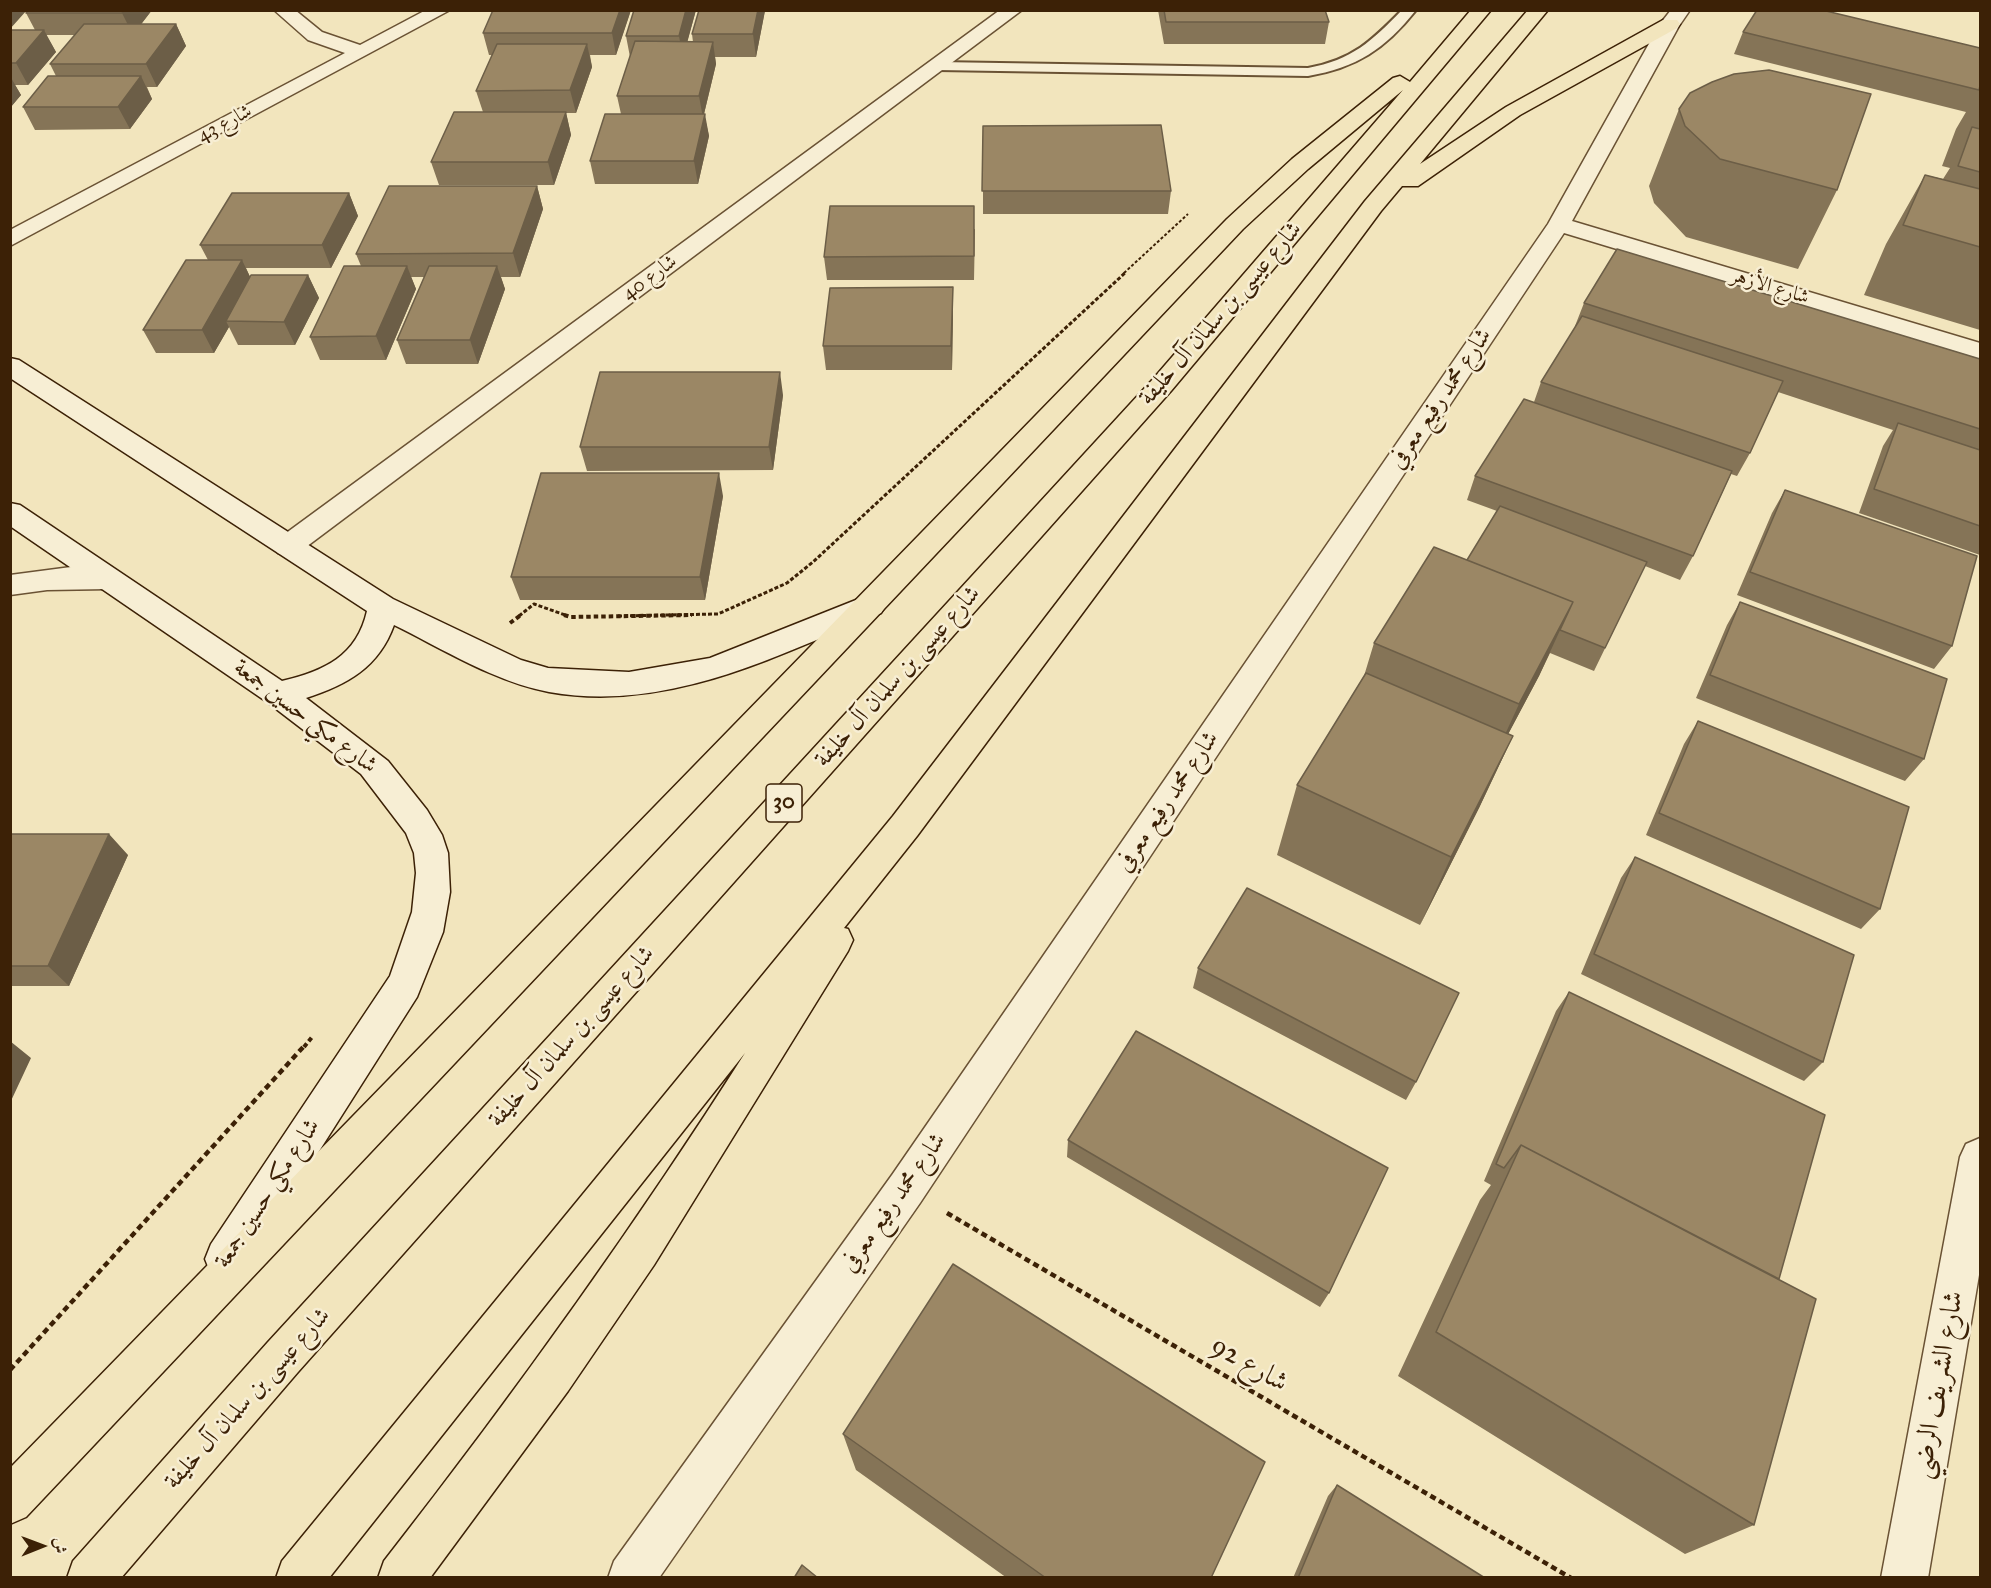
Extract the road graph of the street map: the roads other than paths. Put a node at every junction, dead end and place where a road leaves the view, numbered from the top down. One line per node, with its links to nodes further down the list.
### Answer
1 (284, 10): 8 (street)
2 (441, 10): 8 (street, شارع 43)
3 (1013, 10): 9 (street, شارع 40)
4 (1410, 10): 9 (lane)
5 (1539, 10): 10 (highway, شارع عيسى بن سلمان آل خليفة)
6 (1476, 17): 19 (highway); 26 (highway, شارع عيسى بن سلمان آل خليفة / 30)
7 (1676, 17): 10 (highway); 11 (street, شارع محمد رفيع معرفي)
8 (360, 52): 12 (street, شارع 43)
9 (938, 66): 16 (street, شارع 40)
10 (1373, 206): 22 (highway, شارع عيسى بن سلمان آل خليفة)
11 (1559, 224): 13 (street, شارع الأزهر); 29 (street, شارع محمد رفيع معرفي)
12 (10, 239)
13 (1980, 351)
14 (10, 366): 16 (street)
15 (10, 512): 17 (street, شارع مكي حسين جمعة)
16 (288, 546): 20 (street)
17 (108, 579): 18 (street); 21 (street, شارع مكي حسين جمعة)
18 (10, 585)
19 (871, 605): 20 (street); 24 (highway)
20 (383, 607): 21 (street)
21 (278, 694): 24 (street, شارع مكي حسين جمعة)
22 (905, 826): 27 (highway, شارع عيسى بن سلمان آل خليفة); 28 (highway)
23 (1980, 1157): 30 (street, شارع الشريف الرضي)
24 (190, 1314): 25 (highway)
25 (10, 1501)
26 (90, 1578)
27 (299, 1578)
28 (401, 1578)
29 (631, 1578)
30 (1904, 1578)

